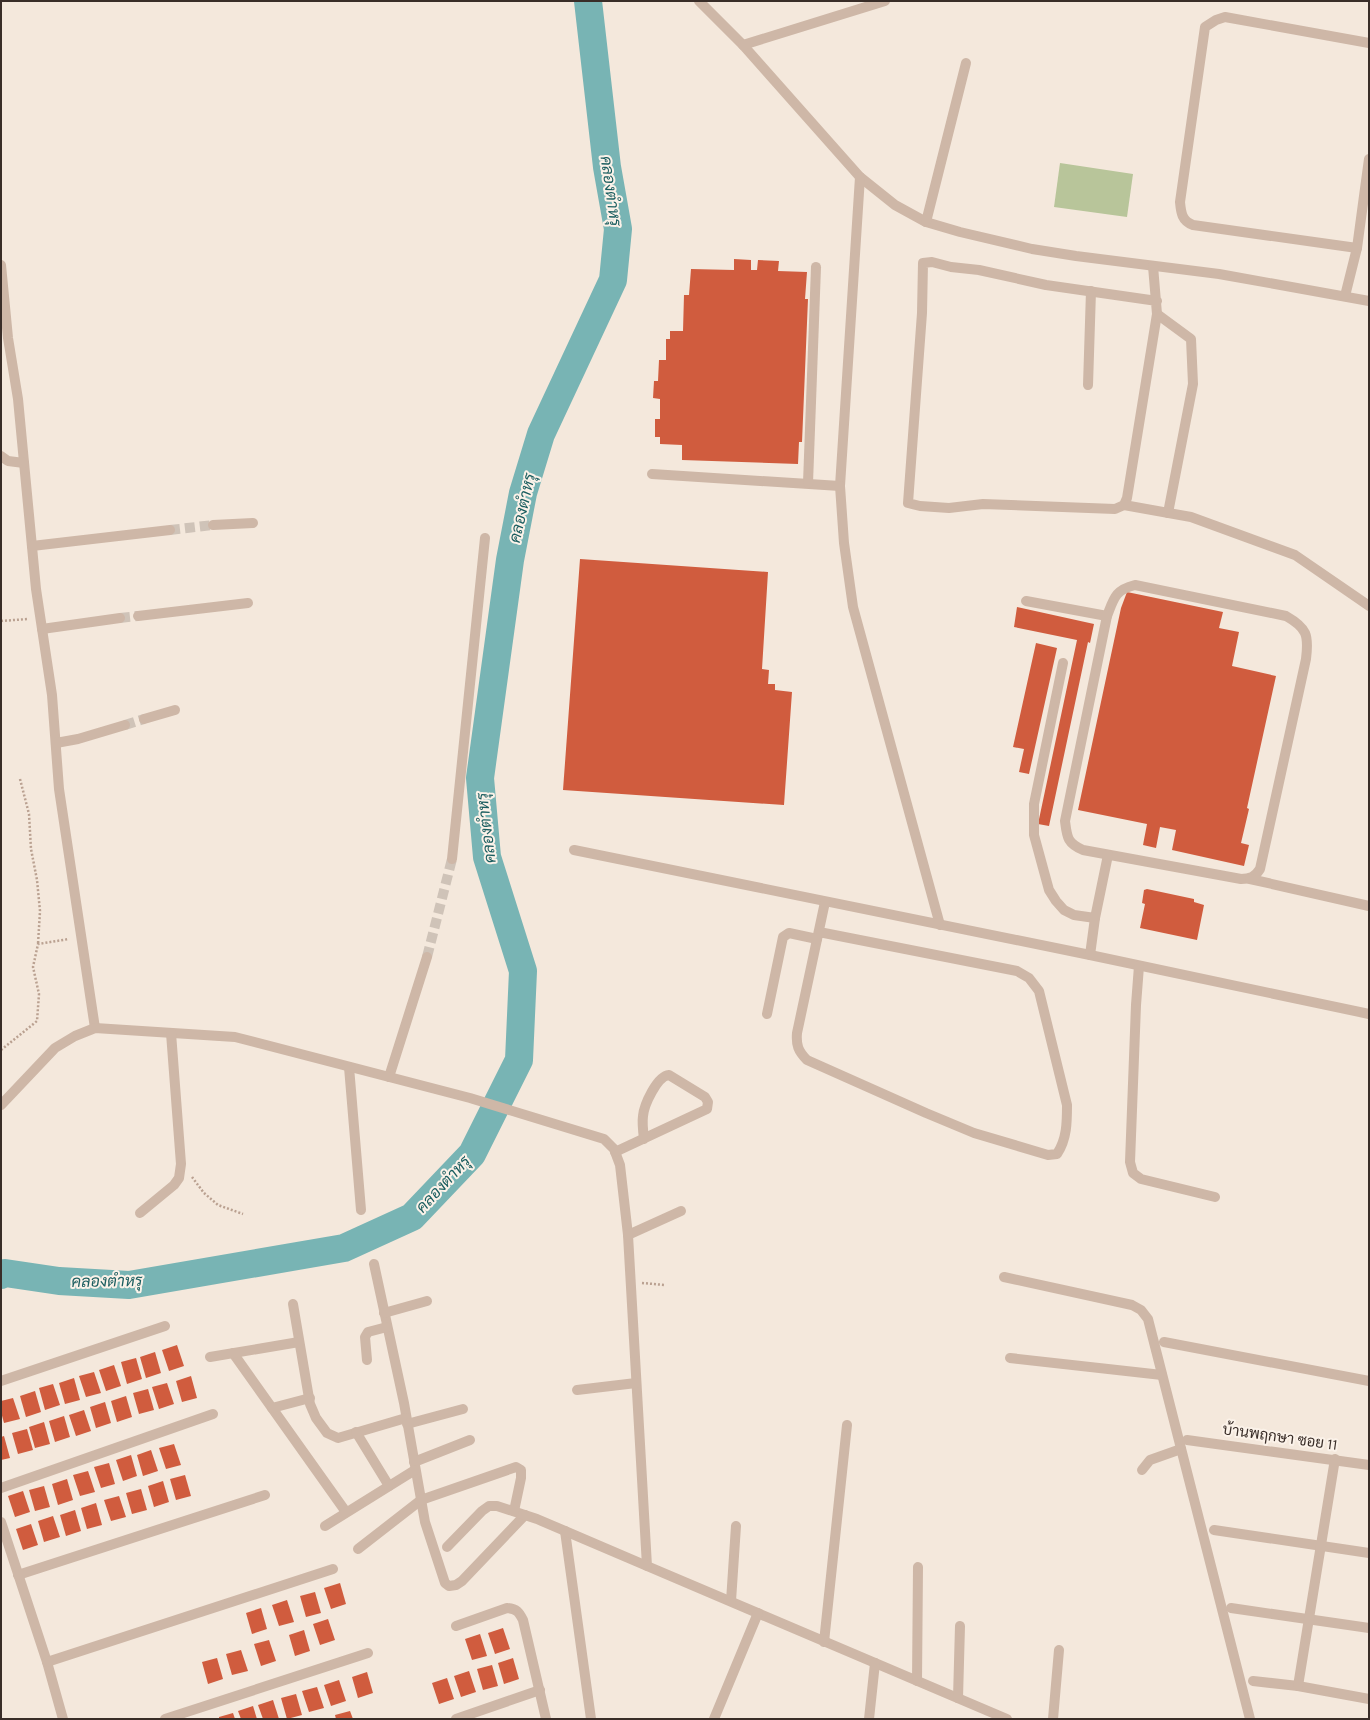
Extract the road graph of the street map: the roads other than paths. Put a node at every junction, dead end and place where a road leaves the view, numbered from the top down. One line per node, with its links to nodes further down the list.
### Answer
1 (699, 1): 4 (street)
2 (885, 1): 4 (street)
3 (1369, 43): 9 (street)
4 (743, 45): 7 (street)
5 (966, 63): 8 (street)
6 (1369, 159): 9 (street)
7 (860, 177): 8 (street); 24 (street)
8 (926, 222): 10 (street)
9 (1357, 248): 14 (street)
10 (1152, 266): 14 (street); 15 (street)
11 (816, 267): 23 (street)
12 (1, 272): 18 (street)
13 (1091, 291): 15 (street); 19 (street); 25 (street)
14 (1345, 296): 16 (street)
15 (1157, 301): 17 (street)
16 (1369, 301)
17 (1157, 314): 25 (street); 26 (street)
18 (6, 354): 21 (street)
19 (1088, 385)
20 (1, 456): 21 (street)
21 (24, 463): 31 (street)
22 (652, 474): 23 (street)
23 (808, 484): 24 (street)
24 (840, 486): 51 (street)
25 (1124, 505): 26 (street)
26 (1168, 513): 34 (street)
27 (253, 523): 28 (street)
28 (213, 525)
29 (170, 530): 31 (street)
30 (485, 538): 46 (street)
31 (32, 546): 38 (street)
32 (1026, 601): 36 (street)
33 (248, 603): 35 (street)
34 (1369, 606)
35 (138, 616)
36 (1107, 616): 45 (street); 47 (street)
37 (120, 618): 38 (street)
38 (42, 629): 43 (street)
39 (1063, 663): 50 (street)
40 (175, 710): 41 (street)
41 (144, 719)
42 (125, 725): 43 (street)
43 (56, 743): 58 (street)
44 (574, 850): 48 (street)
45 (1108, 855): 47 (street); 50 (street)
46 (452, 859)
47 (1250, 879): 49 (street)
48 (826, 902): 51 (street); 52 (street)
49 (1369, 906)
50 (1095, 918): 53 (street)
51 (940, 925): 53 (street)
52 (818, 936): 52 (street); 56 (street)
53 (1090, 955): 55 (street)
54 (427, 957): 61 (street)
55 (1139, 966): 57 (street); 65 (street)
56 (766, 1014)
57 (1369, 1014)
58 (95, 1028): 59 (street); 62 (street)
59 (171, 1033): 60 (street); 68 (street)
60 (349, 1066): 61 (street); 66 (street)
61 (390, 1077): 64 (street)
62 (1, 1105)
63 (644, 1138): 63 (street); 64 (street)
64 (615, 1152): 69 (street)
65 (1215, 1197)
66 (361, 1210)
67 (681, 1211): 69 (street)
68 (140, 1213)
69 (628, 1235): 86 (street)
70 (374, 1264): 74 (street)
71 (1004, 1277): 83 (street)
72 (427, 1300): 74 (street)
73 (293, 1304): 77 (street)
74 (384, 1313): 76 (street)
75 (165, 1326): 84 (street)
76 (387, 1327): 82 (street); 92 (street)
77 (299, 1342): 79 (street); 88 (street)
78 (1164, 1342): 85 (street)
79 (233, 1353): 80 (street); 89 (street)
80 (210, 1357)
81 (1010, 1358): 83 (street)
82 (367, 1360)
83 (1162, 1375): 97 (street)
84 (1, 1381)
85 (1369, 1381)
86 (636, 1383): 87 (street); 118 (street)
87 (577, 1390)
88 (310, 1398): 89 (street); 94 (street)
89 (272, 1408): 107 (street)
90 (463, 1409): 92 (street)
91 (213, 1414): 103 (street)
92 (407, 1421): 94 (street); 100 (street)
93 (847, 1425): 129 (street)
94 (356, 1432): 102 (street)
95 (470, 1440): 100 (street)
96 (1187, 1440): 98 (street, บ้านพฤกษา ซอย 11)
97 (1181, 1449): 101 (street); 149 (street)
98 (1335, 1459): 99 (street, บ้านพฤกษา ซอย 11); 114 (street)
99 (1369, 1465)
100 (415, 1466): 102 (street); 105 (street)
101 (1142, 1470)
102 (389, 1486): 107 (street)
103 (1, 1488)
104 (265, 1495): 121 (street)
105 (421, 1500): 106 (street); 108 (street); 116 (street)
106 (514, 1511): 108 (street); 115 (street)
107 (346, 1512): 110 (street)
108 (525, 1515): 113 (street)
109 (1, 1522): 121 (street)
110 (325, 1526)
111 (736, 1526): 122 (street)
112 (1214, 1530): 114 (street)
113 (565, 1531): 118 (street); 144 (street)
114 (1322, 1545): 117 (street); 125 (street)
115 (447, 1547)
116 (358, 1549)
117 (1369, 1553)
118 (647, 1566): 122 (street)
119 (918, 1567): 134 (street)
120 (333, 1569): 132 (street)
121 (18, 1575): 132 (street)
122 (731, 1601): 124 (street)
123 (1231, 1608): 125 (street)
124 (758, 1613): 129 (street); 145 (street)
125 (1309, 1619): 128 (street); 136 (street)
126 (456, 1626): 137 (street)
127 (960, 1626): 138 (street)
128 (1369, 1628)
129 (824, 1642): 133 (street)
130 (1059, 1650): 148 (street)
131 (368, 1653): 141 (street)
132 (47, 1662): 140 (street)
133 (875, 1663): 134 (street); 146 (street)
134 (917, 1681): 138 (street)
135 (1253, 1681): 136 (street)
136 (1298, 1686): 139 (street)
137 (540, 1690): 142 (street); 143 (street)
138 (958, 1698): 147 (street)
139 (1369, 1699)
140 (63, 1719)
141 (165, 1719)
142 (456, 1719)
143 (546, 1719)
144 (591, 1719)
145 (714, 1719)
146 (869, 1719)
147 (1007, 1719)
148 (1053, 1719)
149 (1250, 1719)

